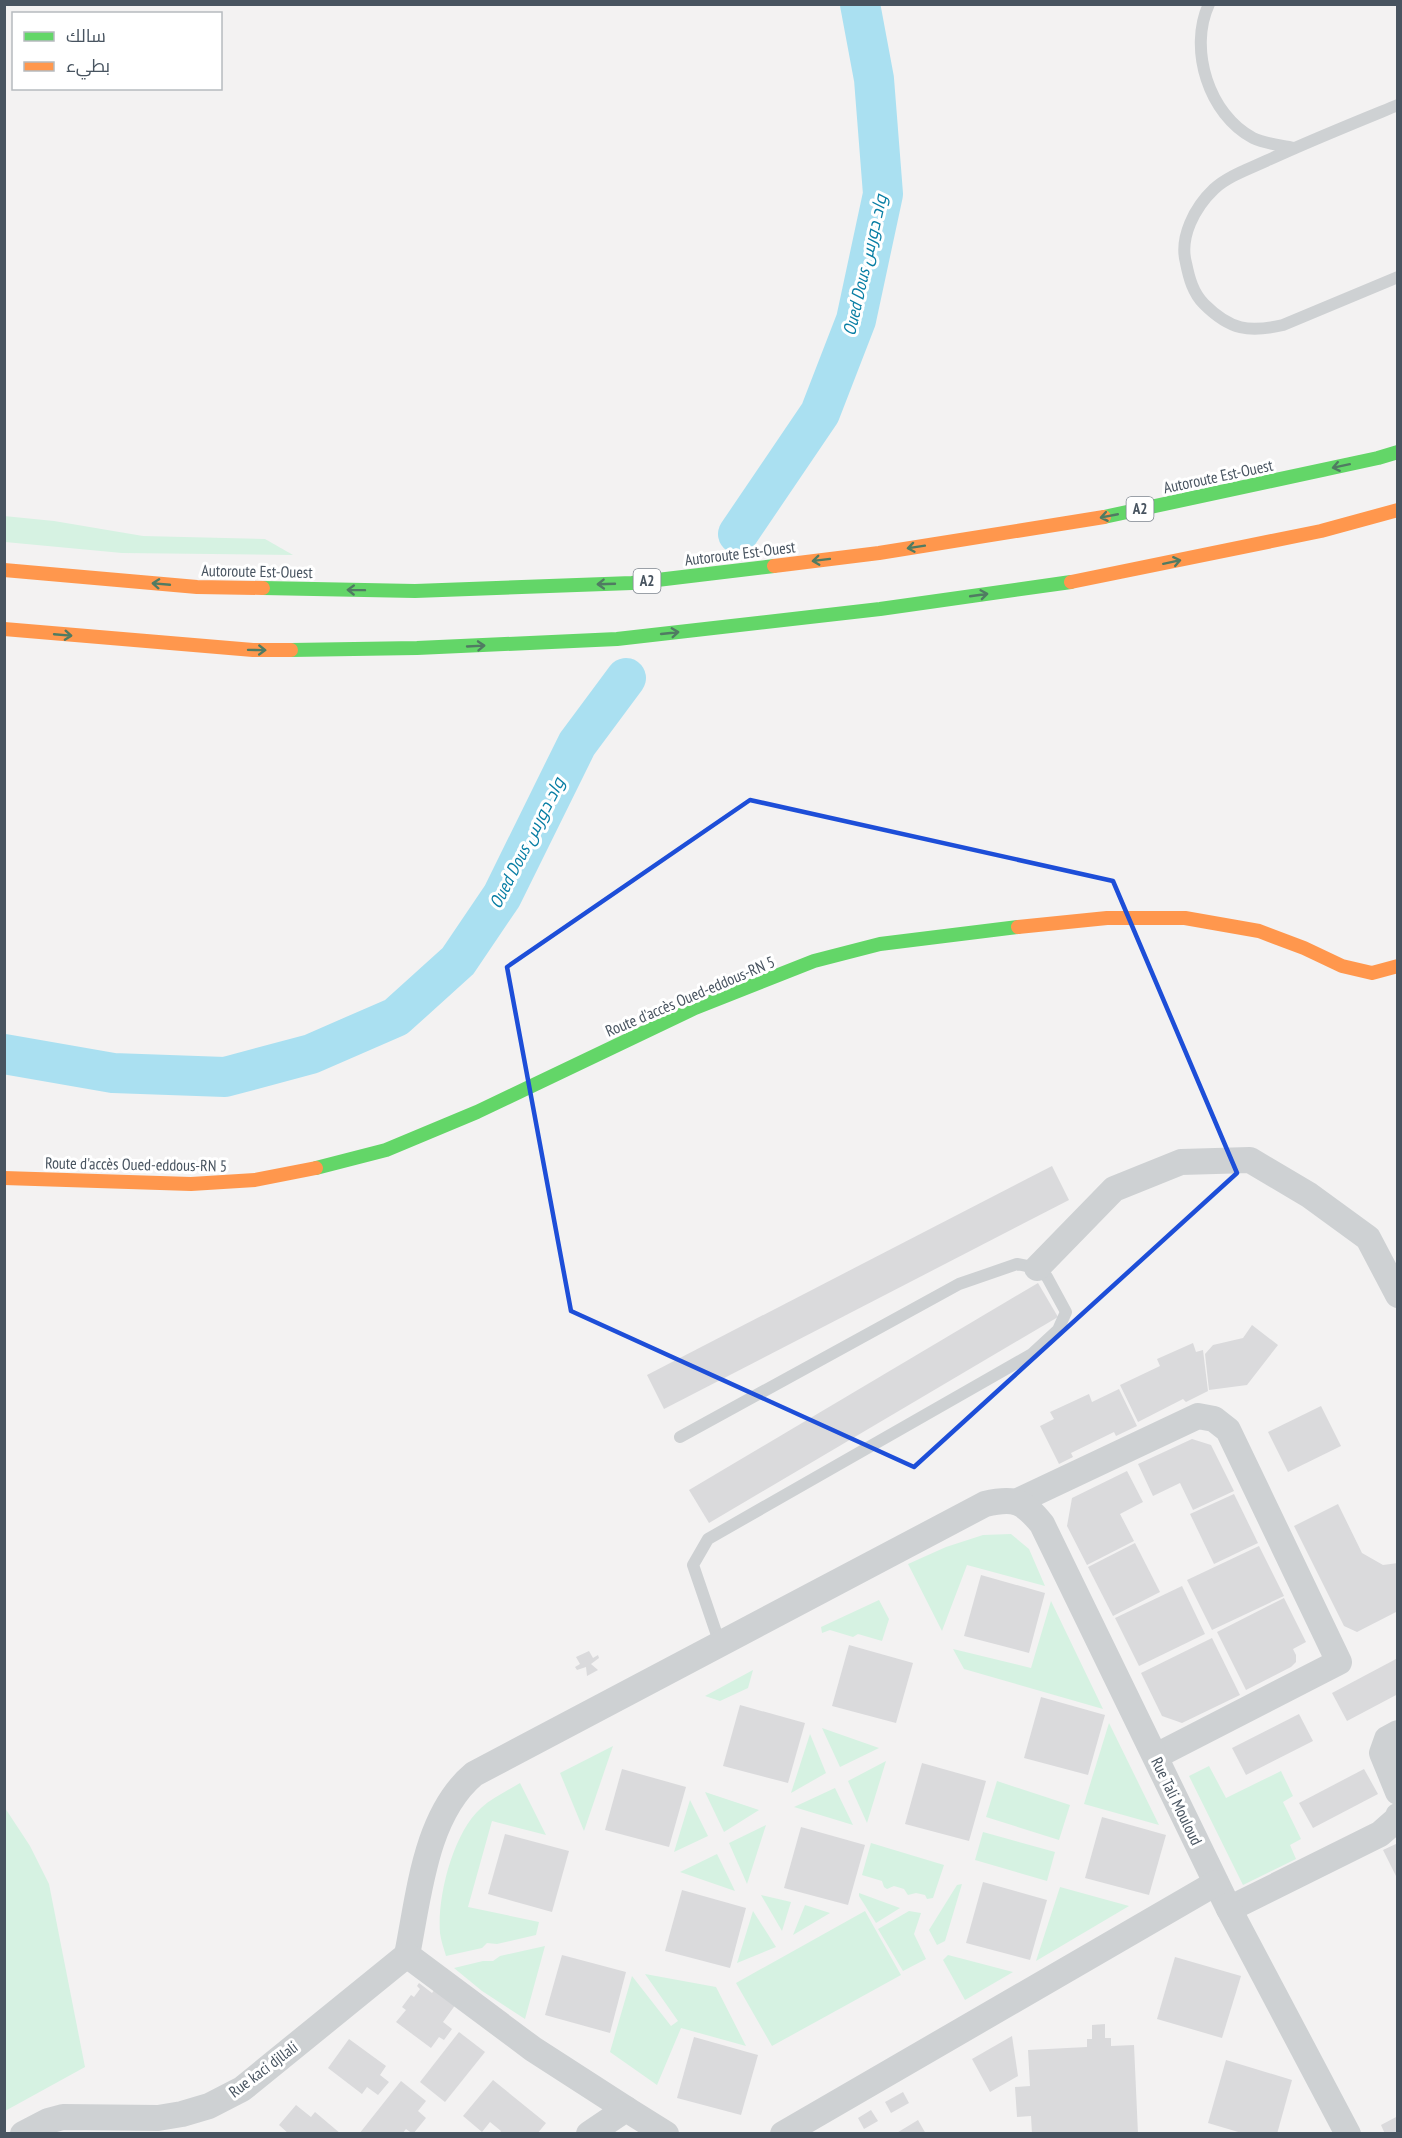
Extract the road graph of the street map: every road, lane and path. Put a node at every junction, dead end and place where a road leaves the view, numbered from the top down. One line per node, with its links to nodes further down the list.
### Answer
1 (1209, 4): 3 (lane)
2 (1398, 105): 3 (lane)
3 (1294, 148): 4 (lane)
4 (1398, 278)
5 (1398, 452): 7 (main road, Autoroute Est-Ouest / A2, one-way to 7)
6 (1398, 510): 8 (main road, one-way to 6)
7 (4, 570)
8 (4, 629)
9 (1398, 966): 10 (main road, Route d'accès Oued-eddous-RN 5)
10 (4, 1178)
11 (1037, 1268): 12 (street); 13 (lane); 15 (lane)
12 (1398, 1295)
13 (680, 1437)
14 (1018, 1502): 15 (street); 17 (street, Rue Tali Mouloud); 17 (street)
15 (720, 1644): 22 (street)
16 (1398, 1733): 18 (street)
17 (1156, 1756): 20 (street, Rue Tali Mouloud)
18 (1398, 1792)
19 (1398, 1816): 21 (street)
20 (1216, 1883): 21 (street, Rue Tali Mouloud); 27 (street)
21 (1229, 1909): 28 (street, Rue Tali Mouloud)
22 (407, 1955): 23 (street); 24 (street, Rue kaci djllali)
23 (626, 2109): 25 (street); 26 (street)
24 (23, 2133)
25 (589, 2133)
26 (666, 2133)
27 (783, 2133)
28 (1348, 2133)

